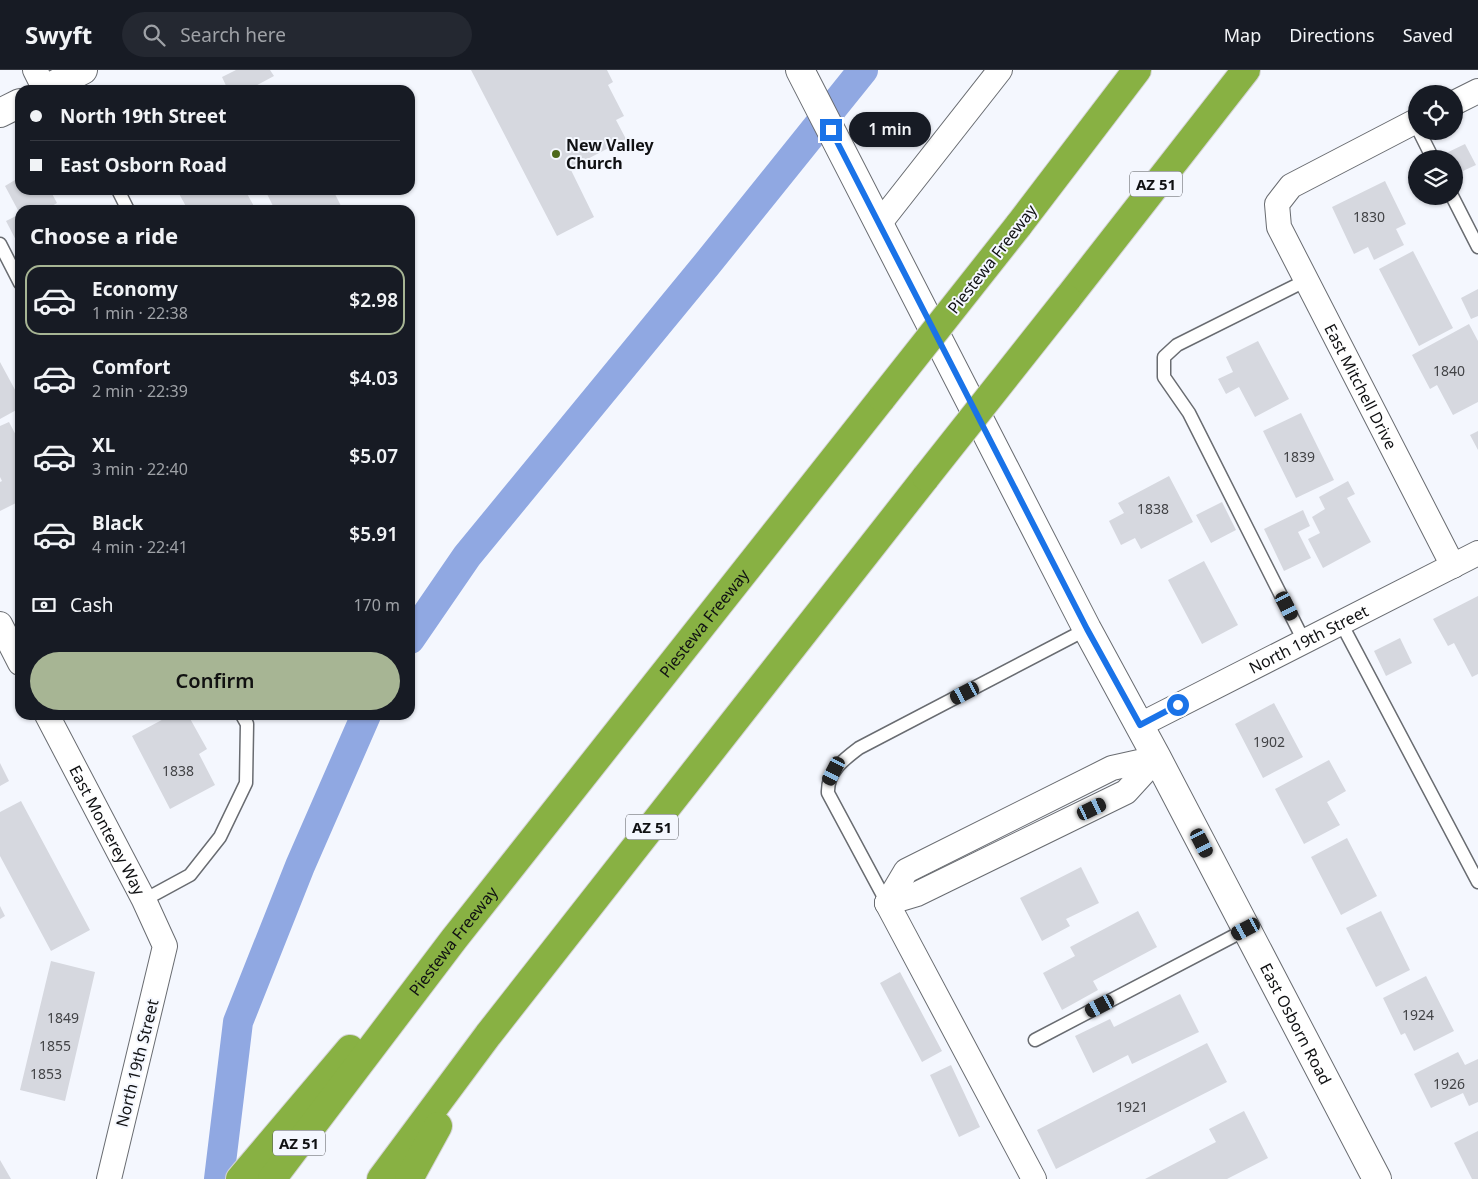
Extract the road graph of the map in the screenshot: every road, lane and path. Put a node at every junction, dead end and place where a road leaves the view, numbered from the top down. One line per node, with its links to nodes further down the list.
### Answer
1 (35, 70): 6 (street)
2 (1000, 70): 13 (street)
3 (1137, 70): 33 (highway, Piestewa Freeway / AZ 51, bridge)
4 (1246, 70): 35 (highway, AZ 51, bridge)
5 (804, 78): 13 (main road, East Osborn Road)
6 (60, 84)
7 (1478, 91): 8 (street)
8 (1463, 98)
9 (15, 106): 10 (main road)
10 (0, 113)
11 (1408, 129): 17 (street, East Mitchell Drive)
12 (1456, 205): 15 (lane)
13 (879, 224): 22 (main road, East Osborn Road)
14 (0, 244): 16 (lane)
15 (1478, 248)
16 (15, 273)
17 (1307, 280): 19 (street, East Mitchell Drive); 23 (lane)
18 (1478, 553): 19 (street, North 19th Street)
19 (1453, 566): 20 (street, North 19th Street)
20 (1341, 623): 23 (street, North 19th Street); 29 (lane)
21 (0, 624): 24 (street)
22 (1087, 629): 27 (main road, East Osborn Road); 31 (lane)
23 (1304, 641): 27 (street, North 19th Street)
24 (15, 653)
25 (50, 720): 30 (street, East Monterey Way)
26 (245, 720): 30 (lane)
27 (1140, 725): 28 (main road, East Osborn Road)
28 (1157, 758): 31 (street); 32 (main road, East Osborn Road)
29 (1478, 882)
30 (144, 900): 34 (street, East Monterey Way)
31 (887, 903): 42 (street)
32 (1246, 929): 36 (lane); 43 (main road, East Osborn Road)
33 (454, 939): 38 (highway); 39 (highway, Piestewa Freeway / AZ 51)
34 (165, 946): 37 (street, North 19th Street)
35 (488, 1034): 40 (highway, AZ 51); 41 (highway)
36 (1035, 1040)
37 (109, 1179)
38 (240, 1179)
39 (272, 1179)
40 (381, 1179)
41 (409, 1179)
42 (1034, 1179)
43 (1377, 1179)

